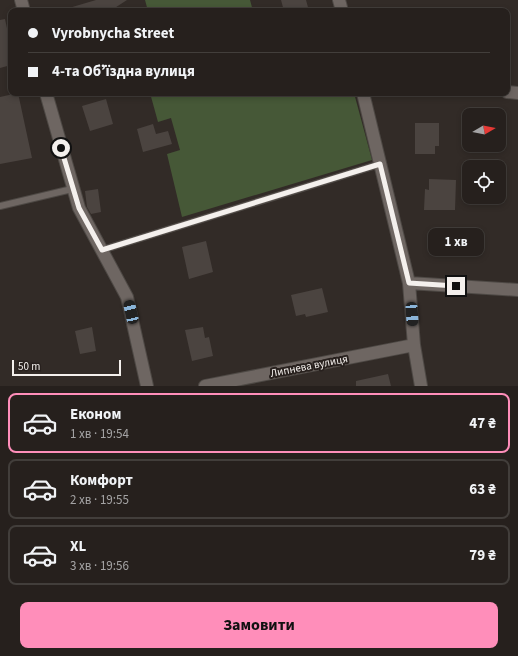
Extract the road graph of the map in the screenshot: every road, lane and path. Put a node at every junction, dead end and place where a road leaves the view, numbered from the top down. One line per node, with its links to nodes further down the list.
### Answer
1 (47, 96): 4 (street)
2 (364, 96): 3 (street)
3 (380, 164): 6 (lane); 7 (street)
4 (72, 189): 5 (lane); 6 (street)
5 (0, 206)
6 (102, 250): 10 (street)
7 (409, 283): 8 (street); 9 (street)
8 (518, 290)
9 (414, 345): 11 (street, Липнева вулиця); 12 (street)
10 (147, 386)
11 (205, 386)
12 (421, 386)

